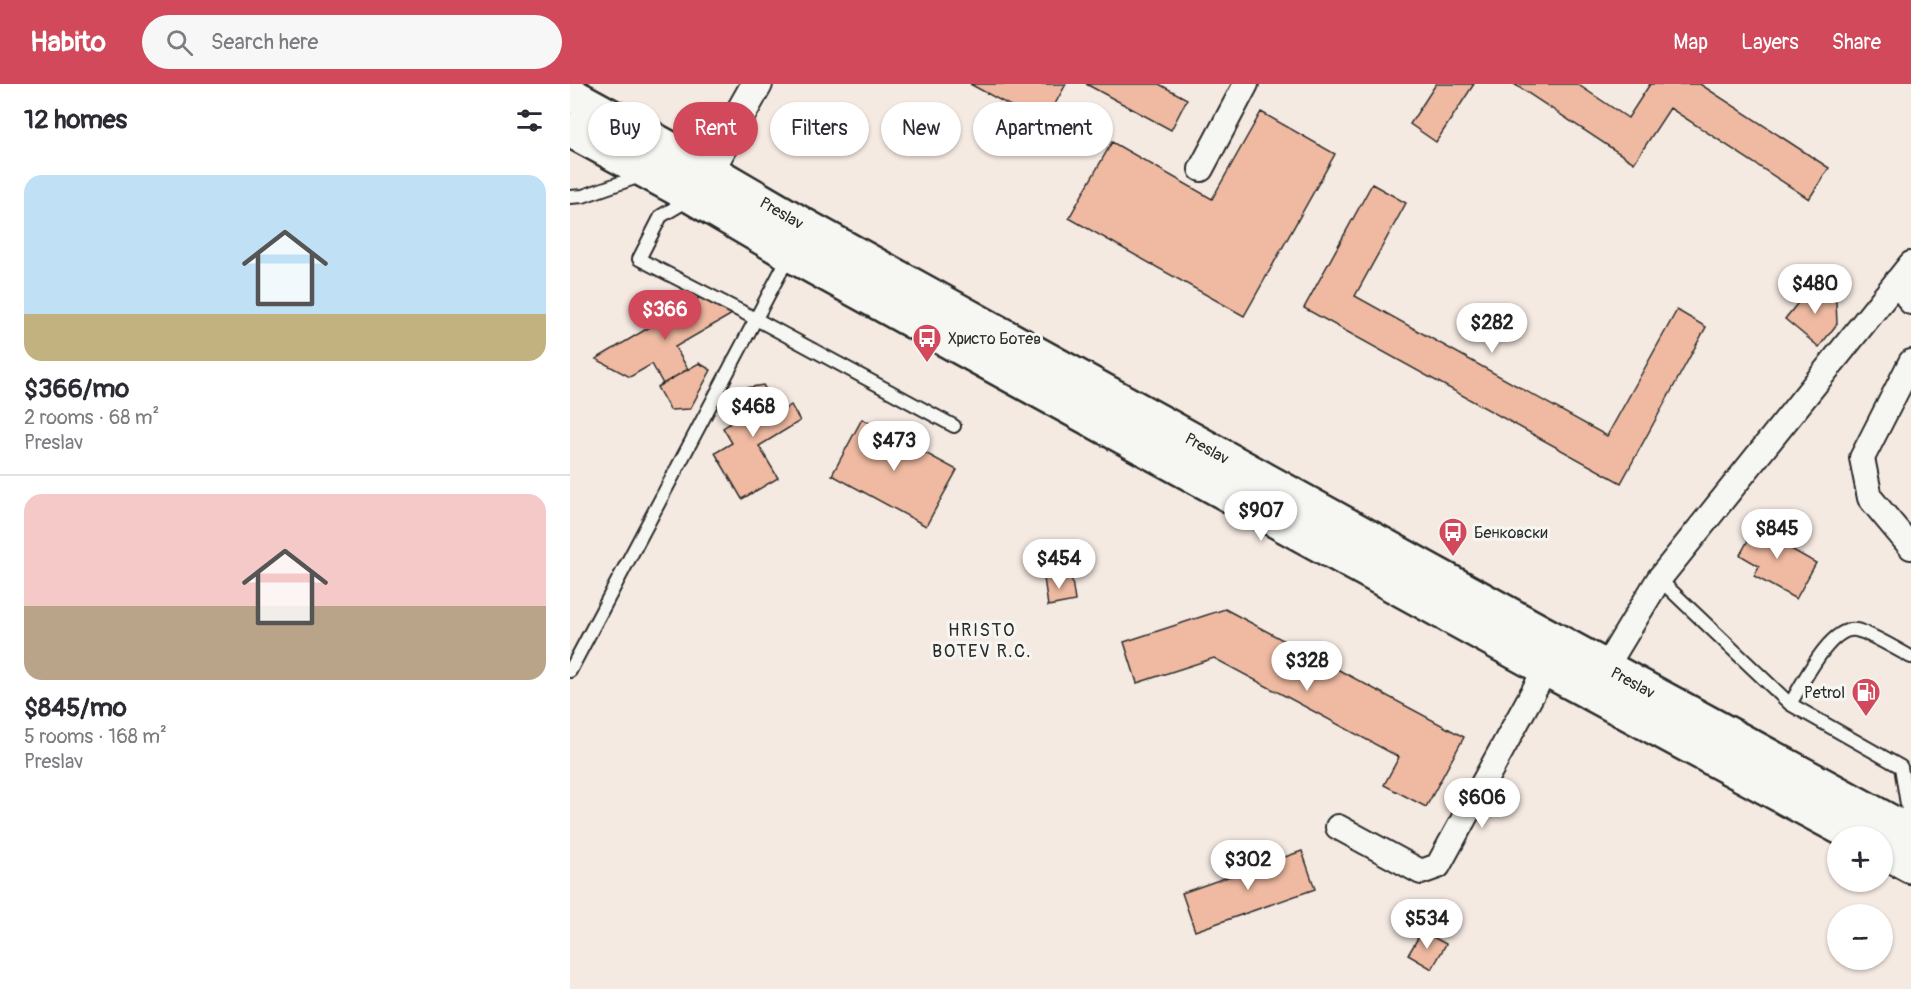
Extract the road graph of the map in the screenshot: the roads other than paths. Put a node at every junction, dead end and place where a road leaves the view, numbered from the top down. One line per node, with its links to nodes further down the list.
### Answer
1 (757, 84): 7 (street)
2 (1246, 84): 5 (street)
3 (570, 94): 7 (main road, Preslav)
4 (570, 130): 6 (main road, Preslav)
5 (1201, 169)
6 (650, 173): 7 (main road, Preslav); 8 (lane)
7 (701, 184): 9 (main road, Preslav); 12 (lane)
8 (570, 197)
9 (798, 240): 12 (lane); 17 (main road, Preslav)
10 (1904, 272): 11 (street); 16 (street)
11 (1911, 302)
12 (756, 319): 14 (lane); 19 (lane)
13 (1911, 362): 15 (street)
14 (954, 426)
15 (1911, 547)
16 (1659, 579): 20 (street); 21 (lane)
17 (1553, 656): 20 (main road, Preslav); 22 (street)
18 (1911, 657): 21 (lane)
19 (570, 671)
20 (1598, 680): 23 (main road, Preslav); 23 (main road, Preslav)
21 (1790, 704): 23 (lane)
22 (1338, 827)
23 (1897, 832)

